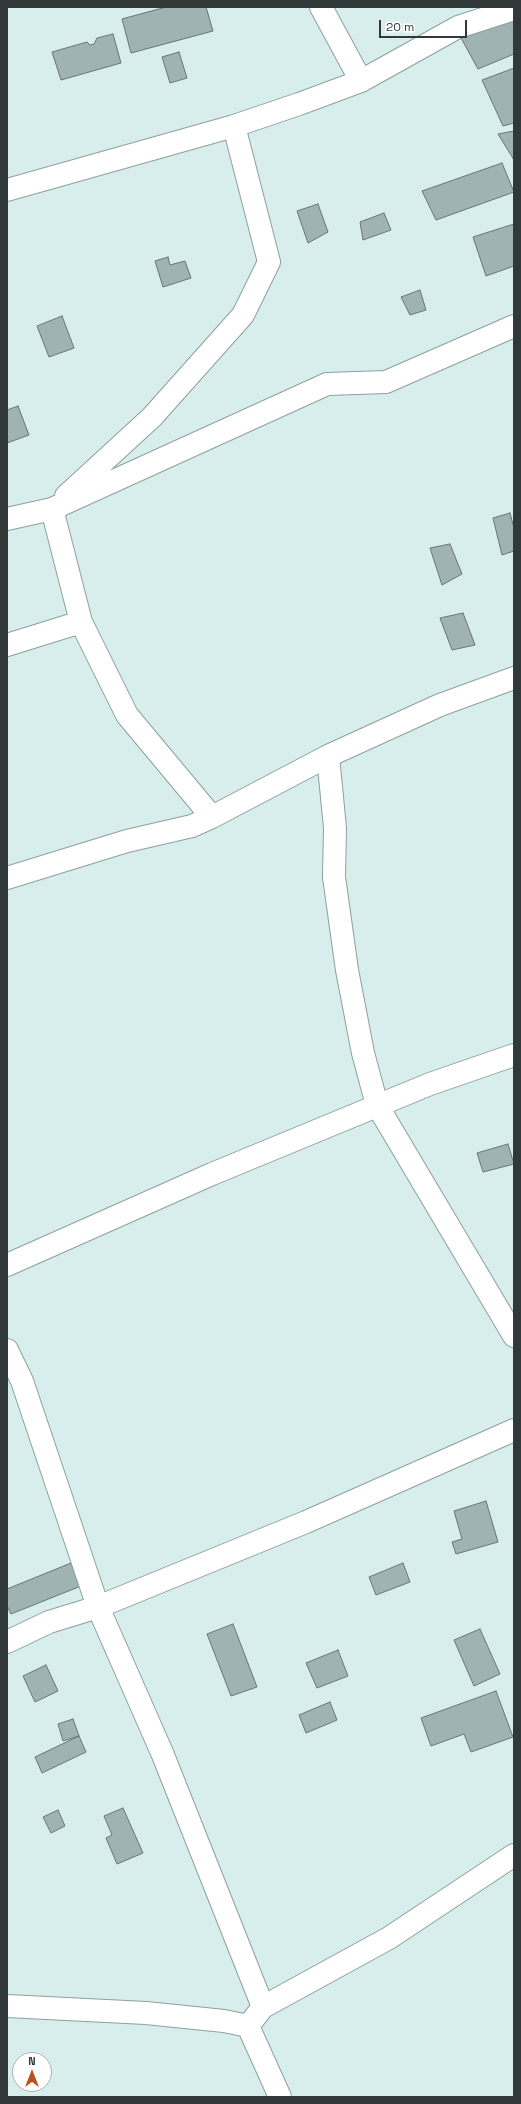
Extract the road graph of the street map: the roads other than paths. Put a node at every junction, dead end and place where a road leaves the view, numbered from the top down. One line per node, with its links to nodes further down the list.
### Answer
1 (321, 7): 3 (street)
2 (514, 9): 3 (street)
3 (361, 81): 4 (street)
4 (234, 126): 5 (street); 7 (street)
5 (7, 190)
6 (514, 326): 7 (street)
7 (52, 509): 8 (street); 9 (street)
8 (7, 518)
9 (81, 622): 10 (street); 13 (street)
10 (7, 645)
11 (514, 678): 12 (street)
12 (328, 756): 13 (street); 16 (street)
13 (212, 818): 14 (street)
14 (7, 878)
15 (514, 1055): 16 (street)
16 (377, 1105): 17 (street); 18 (street)
17 (7, 1265)
18 (514, 1336)
19 (7, 1350): 21 (street)
20 (514, 1430): 21 (street)
21 (98, 1607): 22 (street); 25 (street)
22 (7, 1642)
23 (514, 1855): 25 (street)
24 (7, 2006): 26 (street)
25 (263, 2007): 26 (street)
26 (248, 2026): 27 (street)
27 (280, 2097)

